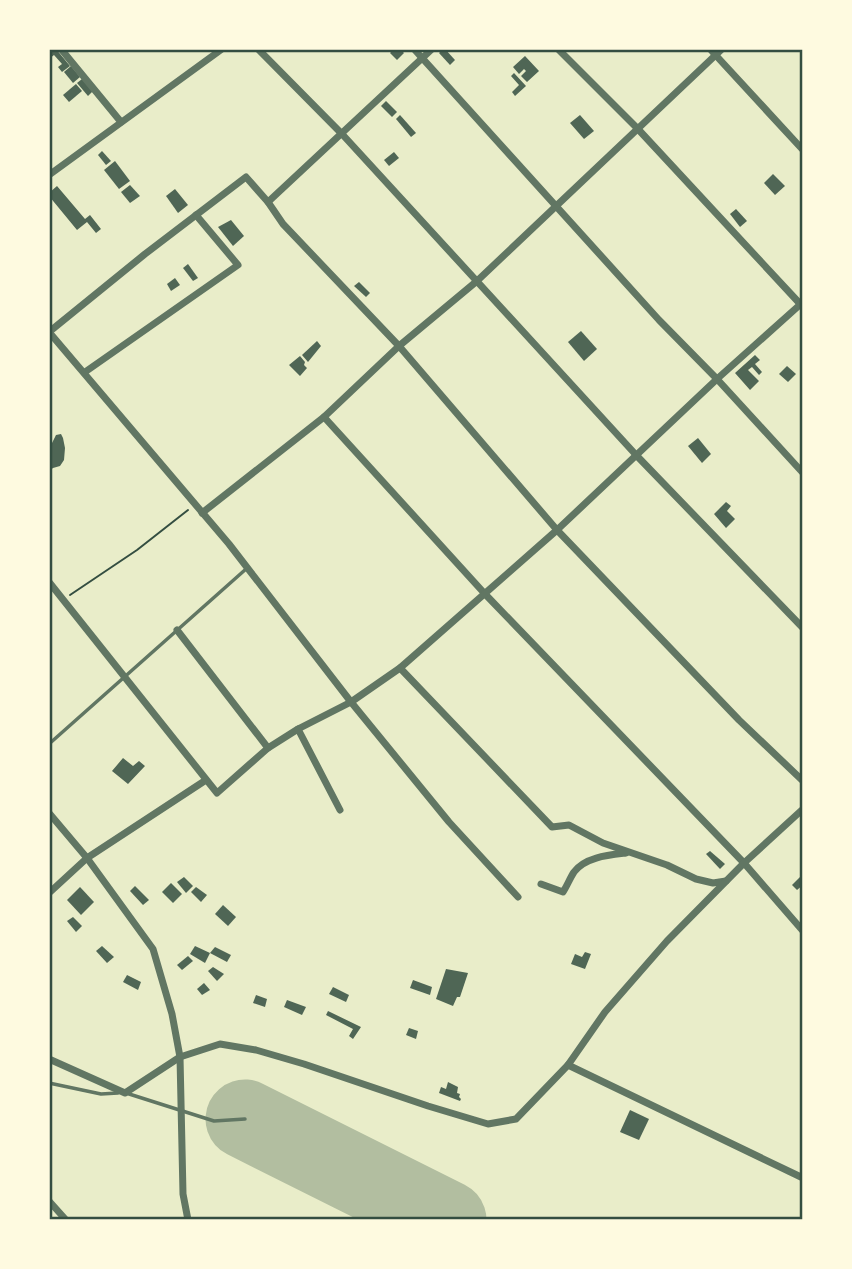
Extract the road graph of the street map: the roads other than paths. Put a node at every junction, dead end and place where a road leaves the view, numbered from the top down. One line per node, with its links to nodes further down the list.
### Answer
1 (61, 49): 9 (street)
2 (222, 49): 9 (street)
3 (258, 49): 11 (street)
4 (415, 49): 8 (street)
5 (432, 49): 8 (street)
6 (558, 49): 10 (street)
7 (716, 51): 10 (street); 12 (street)
8 (423, 58): 11 (street); 15 (street)
9 (121, 122): 13 (street)
10 (637, 128): 15 (street); 18 (street)
11 (342, 134): 14 (street); 17 (street)
12 (803, 150)
13 (49, 175)
14 (268, 202): 16 (street); 20 (street)
15 (555, 206): 17 (street); 22 (street)
16 (196, 215): 19 (street); 21 (street)
17 (477, 281): 20 (street); 24 (street)
18 (802, 305): 22 (street)
19 (49, 332): 21 (street)
20 (399, 346): 23 (street); 27 (street)
21 (85, 372): 26 (street)
22 (717, 379): 24 (street); 25 (street)
23 (324, 417): 26 (street); 30 (street)
24 (638, 456): 27 (street); 31 (street)
25 (803, 473)
26 (202, 513): 28 (street)
27 (557, 530): 30 (street); 40 (street)
28 (248, 567): 32 (lane); 35 (street)
29 (49, 582): 34 (street)
30 (485, 594): 33 (street); 46 (street)
31 (803, 628)
32 (177, 630): 34 (lane); 38 (street)
33 (400, 668): 35 (street); 44 (street)
34 (124, 678): 37 (lane); 39 (street)
35 (351, 702): 36 (street); 50 (street)
36 (298, 729): 38 (street); 42 (street)
37 (49, 744)
38 (268, 748): 39 (street)
39 (206, 780): 45 (street)
40 (803, 781)
41 (803, 809): 46 (street)
42 (340, 810)
43 (49, 813): 45 (street)
44 (630, 853): 47 (street); 48 (street)
45 (87, 858): 49 (street); 52 (street)
46 (744, 863): 47 (street); 51 (street)
47 (726, 881): 54 (street)
48 (541, 884)
49 (49, 893)
50 (518, 897)
51 (803, 931)
52 (180, 1057): 54 (street); 56 (street); 57 (street)
53 (49, 1059): 56 (street)
54 (568, 1065): 59 (street)
55 (49, 1083): 56 (lane)
56 (125, 1093): 57 (lane)
57 (180, 1111): 58 (lane); 62 (street)
58 (245, 1119)
59 (803, 1178)
60 (49, 1201): 61 (street)
61 (66, 1220)
62 (188, 1220)

